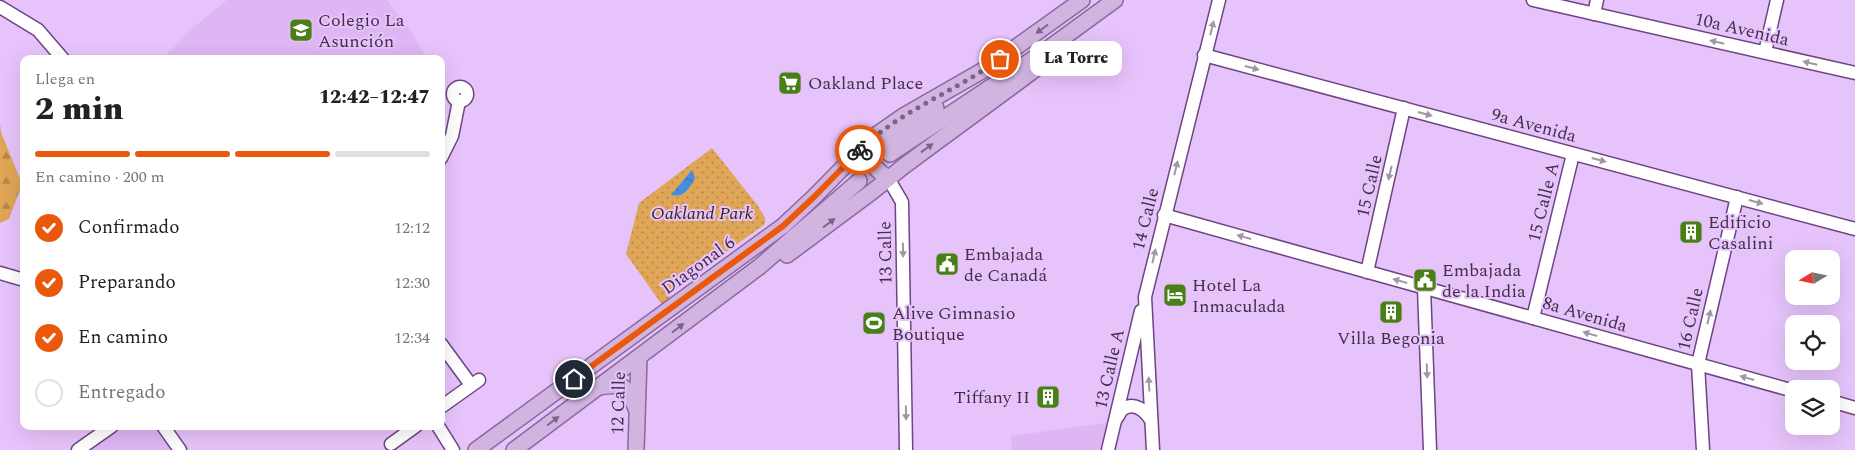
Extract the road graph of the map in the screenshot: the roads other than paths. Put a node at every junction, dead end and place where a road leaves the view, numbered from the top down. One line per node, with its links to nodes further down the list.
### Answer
1 (1082, 0): 14 (main road, Diagonal 6, one-way to 14)
2 (1114, 0): 9 (main road)
3 (1219, 0): 12 (street, 14 Calle, one-way to 3)
4 (1533, 0): 8 (street, 10a Avenida)
5 (1597, 0): 8 (street)
6 (1777, 0): 10 (street)
7 (0, 7): 11 (street)
8 (1594, 14): 10 (street, 10a Avenida, one-way to 8)
9 (1044, 51): 18 (main road); 20 (main road, one-way to 9)
10 (1765, 52): 13 (street, 10a Avenida, one-way to 10)
11 (60, 55)
12 (1204, 56): 16 (street, 9a Avenida, one-way to 16); 25 (street, 14 Calle, one-way to 12)
13 (1855, 73)
14 (969, 80): 20 (main road); 41 (main road, Diagonal 6)
15 (459, 101): 17 (street)
16 (1404, 108): 19 (street, 9a Avenida, one-way to 19); 28 (street, 15 Calle, one-way to 28)
17 (445, 150)
18 (890, 154)
19 (1573, 154): 23 (street, 9a Avenida, one-way to 23); 33 (street, 15 Calle A)
20 (888, 178): 22 (main road); 24 (street, 13 Calle)
21 (859, 181): 27 (main road)
22 (873, 191): 24 (street); 27 (main road, one-way to 22)
23 (1737, 197): 26 (street, 9a Avenida, one-way to 26); 38 (street, 16 Calle, one-way to 23)
24 (902, 202): 59 (street, 13 Calle, one-way to 59)
25 (1164, 215): 28 (street, 8a Avenida, one-way to 25); 32 (street, 14 Calle, one-way to 25)
26 (1855, 229)
27 (759, 268): 37 (main road, one-way to 27)
28 (1367, 272): 31 (street, 8a Avenida, one-way to 28)
29 (0, 273): 30 (street)
30 (20, 279)
31 (1424, 288): 33 (street, 8a Avenida); 62 (street, one-way to 62)
32 (1144, 297): 34 (street, 14 Calle); 36 (street, 13 Calle A)
33 (1532, 318): 38 (street, 8a Avenida, one-way to 33)
34 (1147, 347): 36 (street); 47 (street, 14 Calle, one-way to 34)
35 (445, 349): 42 (street)
36 (1132, 351): 46 (street, 13 Calle A)
37 (639, 358): 39 (main road); 45 (main road, 12 Calle)
38 (1698, 364): 40 (street, 8a Avenida, one-way to 38); 63 (street, 16 Calle)
39 (598, 387): 41 (main road); 45 (main road); 57 (main road, one-way to 39)
40 (1785, 388)
41 (560, 390): 56 (main road, Diagonal 6)
42 (445, 404)
43 (1840, 404): 44 (street)
44 (1855, 408)
45 (637, 411): 58 (main road, 12 Calle)
46 (1115, 420): 47 (street); 60 (street, 13 Calle A)
47 (1151, 420): 61 (street, 14 Calle)
48 (106, 430): 53 (street)
49 (166, 430): 54 (street)
50 (440, 430): 55 (street)
51 (399, 431): 52 (street)
52 (391, 444)
53 (78, 450)
54 (180, 450)
55 (453, 450)
56 (476, 450)
57 (514, 450)
58 (636, 450)
59 (906, 450)
60 (1108, 450)
61 (1153, 450)
62 (1430, 450)
63 (1703, 450)

